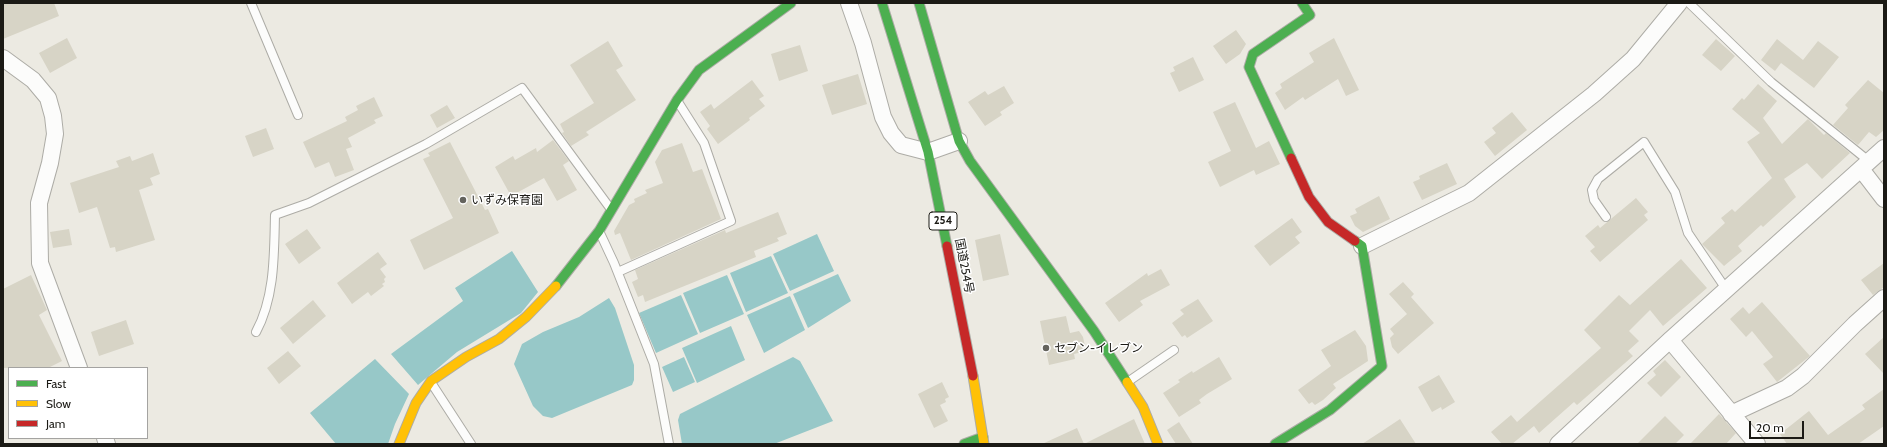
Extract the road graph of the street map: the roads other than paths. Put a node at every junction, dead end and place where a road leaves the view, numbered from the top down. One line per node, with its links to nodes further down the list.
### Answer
1 (251, 3): 11 (lane)
2 (791, 3): 10 (main road)
3 (849, 3): 14 (street)
4 (882, 3): 14 (main road, 国道254号 / 254)
5 (919, 3): 12 (main road)
6 (1302, 3): 20 (main road)
7 (1689, 3): 15 (lane)
8 (1672, 5): 20 (street)
9 (3, 58): 27 (street)
10 (677, 100): 17 (main road); 21 (lane)
11 (298, 115)
12 (959, 141): 14 (street); 29 (main road)
13 (1884, 148): 15 (street)
14 (928, 152): 31 (main road, 国道254号 / 254)
15 (1865, 166): 16 (street); 22 (street)
16 (1884, 199)
17 (611, 208): 19 (main road); 24 (lane)
18 (1606, 217): 22 (lane)
19 (598, 231): 21 (lane); 28 (main road)
20 (1362, 246): 37 (main road)
21 (618, 272): 34 (lane)
22 (1726, 289): 25 (street)
23 (1884, 298): 30 (street)
24 (256, 332)
25 (1670, 340): 30 (street); 38 (street)
26 (1174, 350): 29 (lane)
27 (79, 367)
28 (431, 381): 32 (main road); 33 (lane)
29 (1127, 382): 36 (main road)
30 (1731, 414): 39 (street)
31 (983, 441): 35 (main road)
32 (399, 444)
33 (471, 444)
34 (669, 444)
35 (964, 444)
36 (1158, 444)
37 (1275, 444)
38 (1558, 444)
39 (1757, 444)

